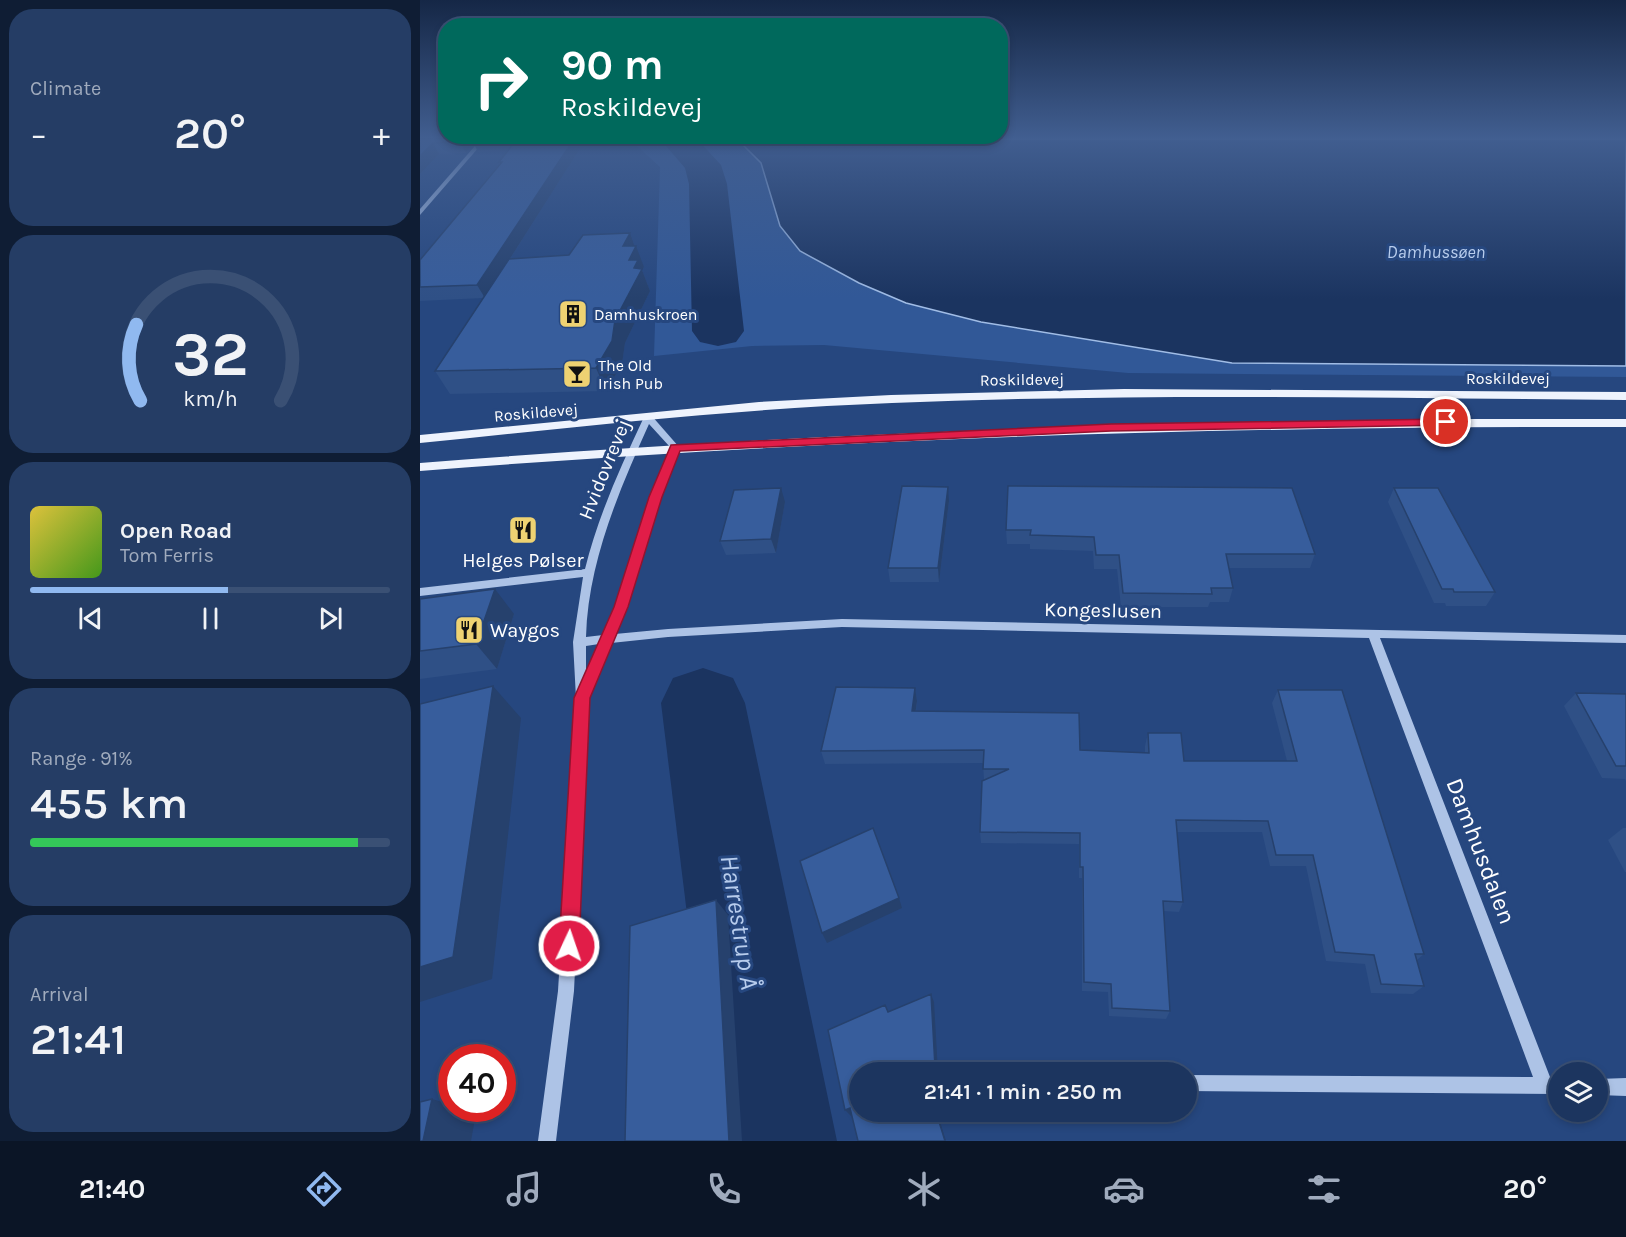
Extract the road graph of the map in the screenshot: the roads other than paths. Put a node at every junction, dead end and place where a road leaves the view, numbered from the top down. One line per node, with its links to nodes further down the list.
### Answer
1 (438, 192): 2 (street)
2 (420, 213)
3 (1626, 396): 4 (main road, Roskildevej)
4 (648, 417): 6 (main road, Roskildevej); 7 (street, Hvidovrevej); 8 (street, Hvidovrevej)
5 (1626, 423): 7 (main road)
6 (420, 439)
7 (675, 447): 8 (main road); 13 (street, Hvidovrevej)
8 (633, 450): 9 (main road); 10 (street, Hvidovrevej)
9 (420, 467)
10 (587, 573): 11 (street); 15 (street, Hvidovrevej)
11 (420, 592)
12 (1373, 634): 13 (street, Kongeslusen); 14 (street, Kongeslusen); 17 (street, Damhusdalen)
13 (607, 638): 15 (street, Kongeslusen); 16 (street, Hvidovrevej)
14 (1626, 639)
15 (579, 642): 16 (street, Hvidovrevej)
16 (582, 698): 22 (street, Hvidovrevej)
17 (1548, 1076)
18 (1197, 1083): 19 (street, Damhusdalen)
19 (1548, 1086)
20 (1608, 1087): 21 (street)
21 (1626, 1087)
22 (547, 1141)

